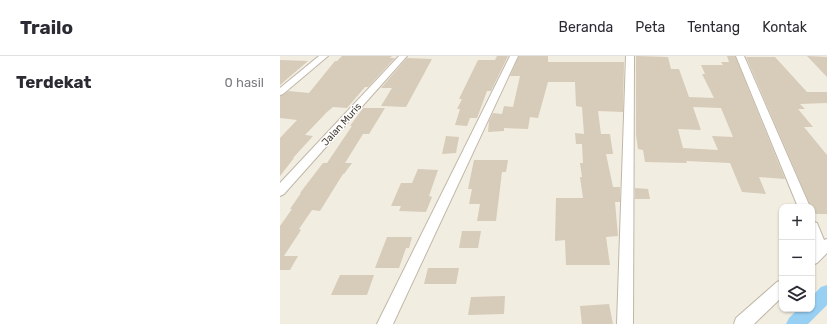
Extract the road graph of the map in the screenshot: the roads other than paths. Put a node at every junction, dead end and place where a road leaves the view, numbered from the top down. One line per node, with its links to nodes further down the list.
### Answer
1 (324, 56): 6 (street)
2 (403, 56): 7 (street, Jalan Muris)
3 (514, 56): 12 (street)
4 (630, 56): 13 (street)
5 (740, 56): 8 (street)
6 (280, 92)
7 (280, 191)
8 (803, 204)
9 (815, 236): 10 (street)
10 (820, 250)
11 (779, 290): 14 (street)
12 (385, 324)
13 (625, 324)
14 (742, 324)

